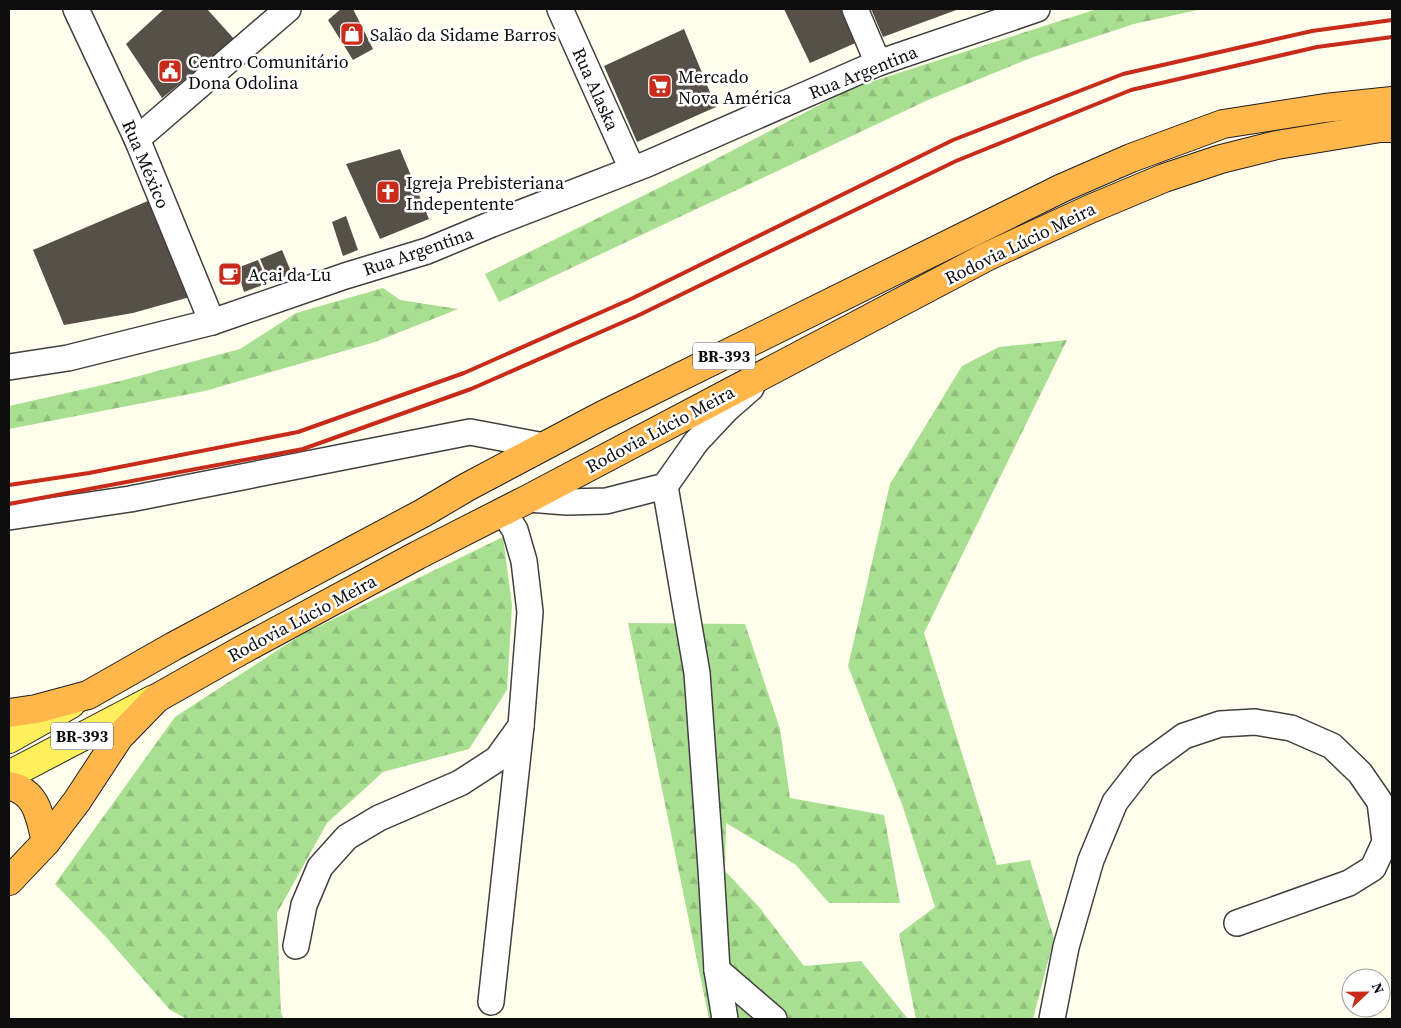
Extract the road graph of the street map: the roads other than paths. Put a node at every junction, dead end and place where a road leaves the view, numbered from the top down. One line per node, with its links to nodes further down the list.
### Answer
1 (76, 9): 9 (street, Rua México)
2 (288, 9): 9 (street)
3 (560, 9): 10 (street, Rua Alaska)
4 (855, 9): 6 (street)
5 (1038, 9): 6 (street, Rua Argentina)
6 (878, 63): 10 (street, Rua Argentina)
7 (1392, 101): 14 (highway, Rodovia Lúcio Meira / BR-393)
8 (1392, 128): 13 (highway, Rodovia Lúcio Meira / BR-393)
9 (137, 139): 11 (street, Rua México)
10 (632, 169): 11 (street, Rua Argentina)
11 (212, 322): 12 (street, Rua Argentina)
12 (9, 367)
13 (772, 370): 15 (street); 16 (highway, Rodovia Lúcio Meira / BR-393)
14 (544, 446): 18 (street); 19 (highway, Rodovia Lúcio Meira / BR-393)
15 (665, 486): 16 (street); 30 (street)
16 (528, 500): 17 (highway, Rodovia Lúcio Meira / BR-393)
17 (503, 511): 20 (highway, Rodovia Lúcio Meira / BR-393); 22 (street)
18 (9, 516)
19 (88, 695): 21 (highway); 23 (main road, Rodovia Lúcio Meira / BR-393)
20 (157, 698): 24 (main road, Rodovia Lúcio Meira / BR-393); 26 (highway)
21 (9, 713)
22 (521, 726): 29 (street); 31 (street)
23 (9, 739)
24 (9, 775)
25 (9, 786): 26 (highway)
26 (46, 842): 27 (highway)
27 (9, 881)
28 (1237, 923): 34 (street)
29 (296, 946)
30 (717, 970): 32 (street); 33 (street)
31 (491, 1002)
32 (725, 1019)
33 (774, 1019)
34 (1052, 1019)

